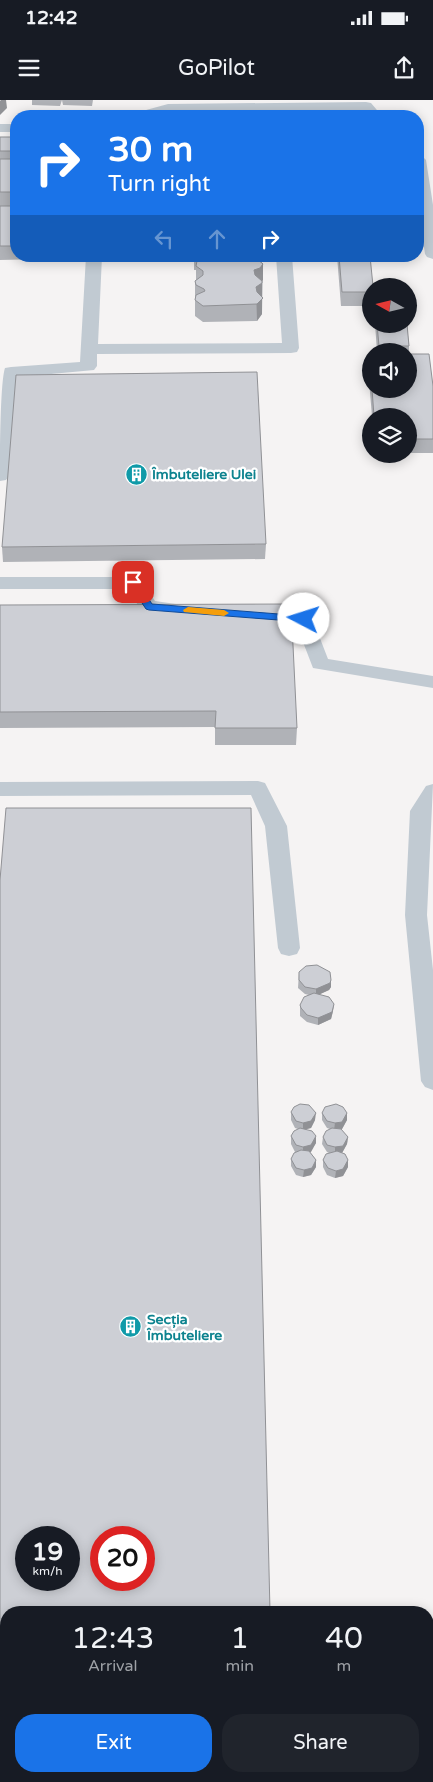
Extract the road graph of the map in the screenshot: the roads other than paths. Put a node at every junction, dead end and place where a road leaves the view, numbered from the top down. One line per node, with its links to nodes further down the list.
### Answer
1 (161, 110): 2 (lane)
2 (220, 110)
3 (303, 110): 4 (lane)
4 (370, 110)
5 (424, 198): 6 (lane)
6 (433, 254)
7 (94, 262): 9 (lane)
8 (284, 262): 9 (lane)
9 (89, 348): 10 (lane)
10 (0, 476)
11 (0, 583): 12 (lane)
12 (197, 611)
13 (246, 615): 14 (lane)
14 (433, 682)
15 (0, 790): 17 (lane)
16 (433, 791): 18 (lane)
17 (289, 948)
18 (433, 1080)

